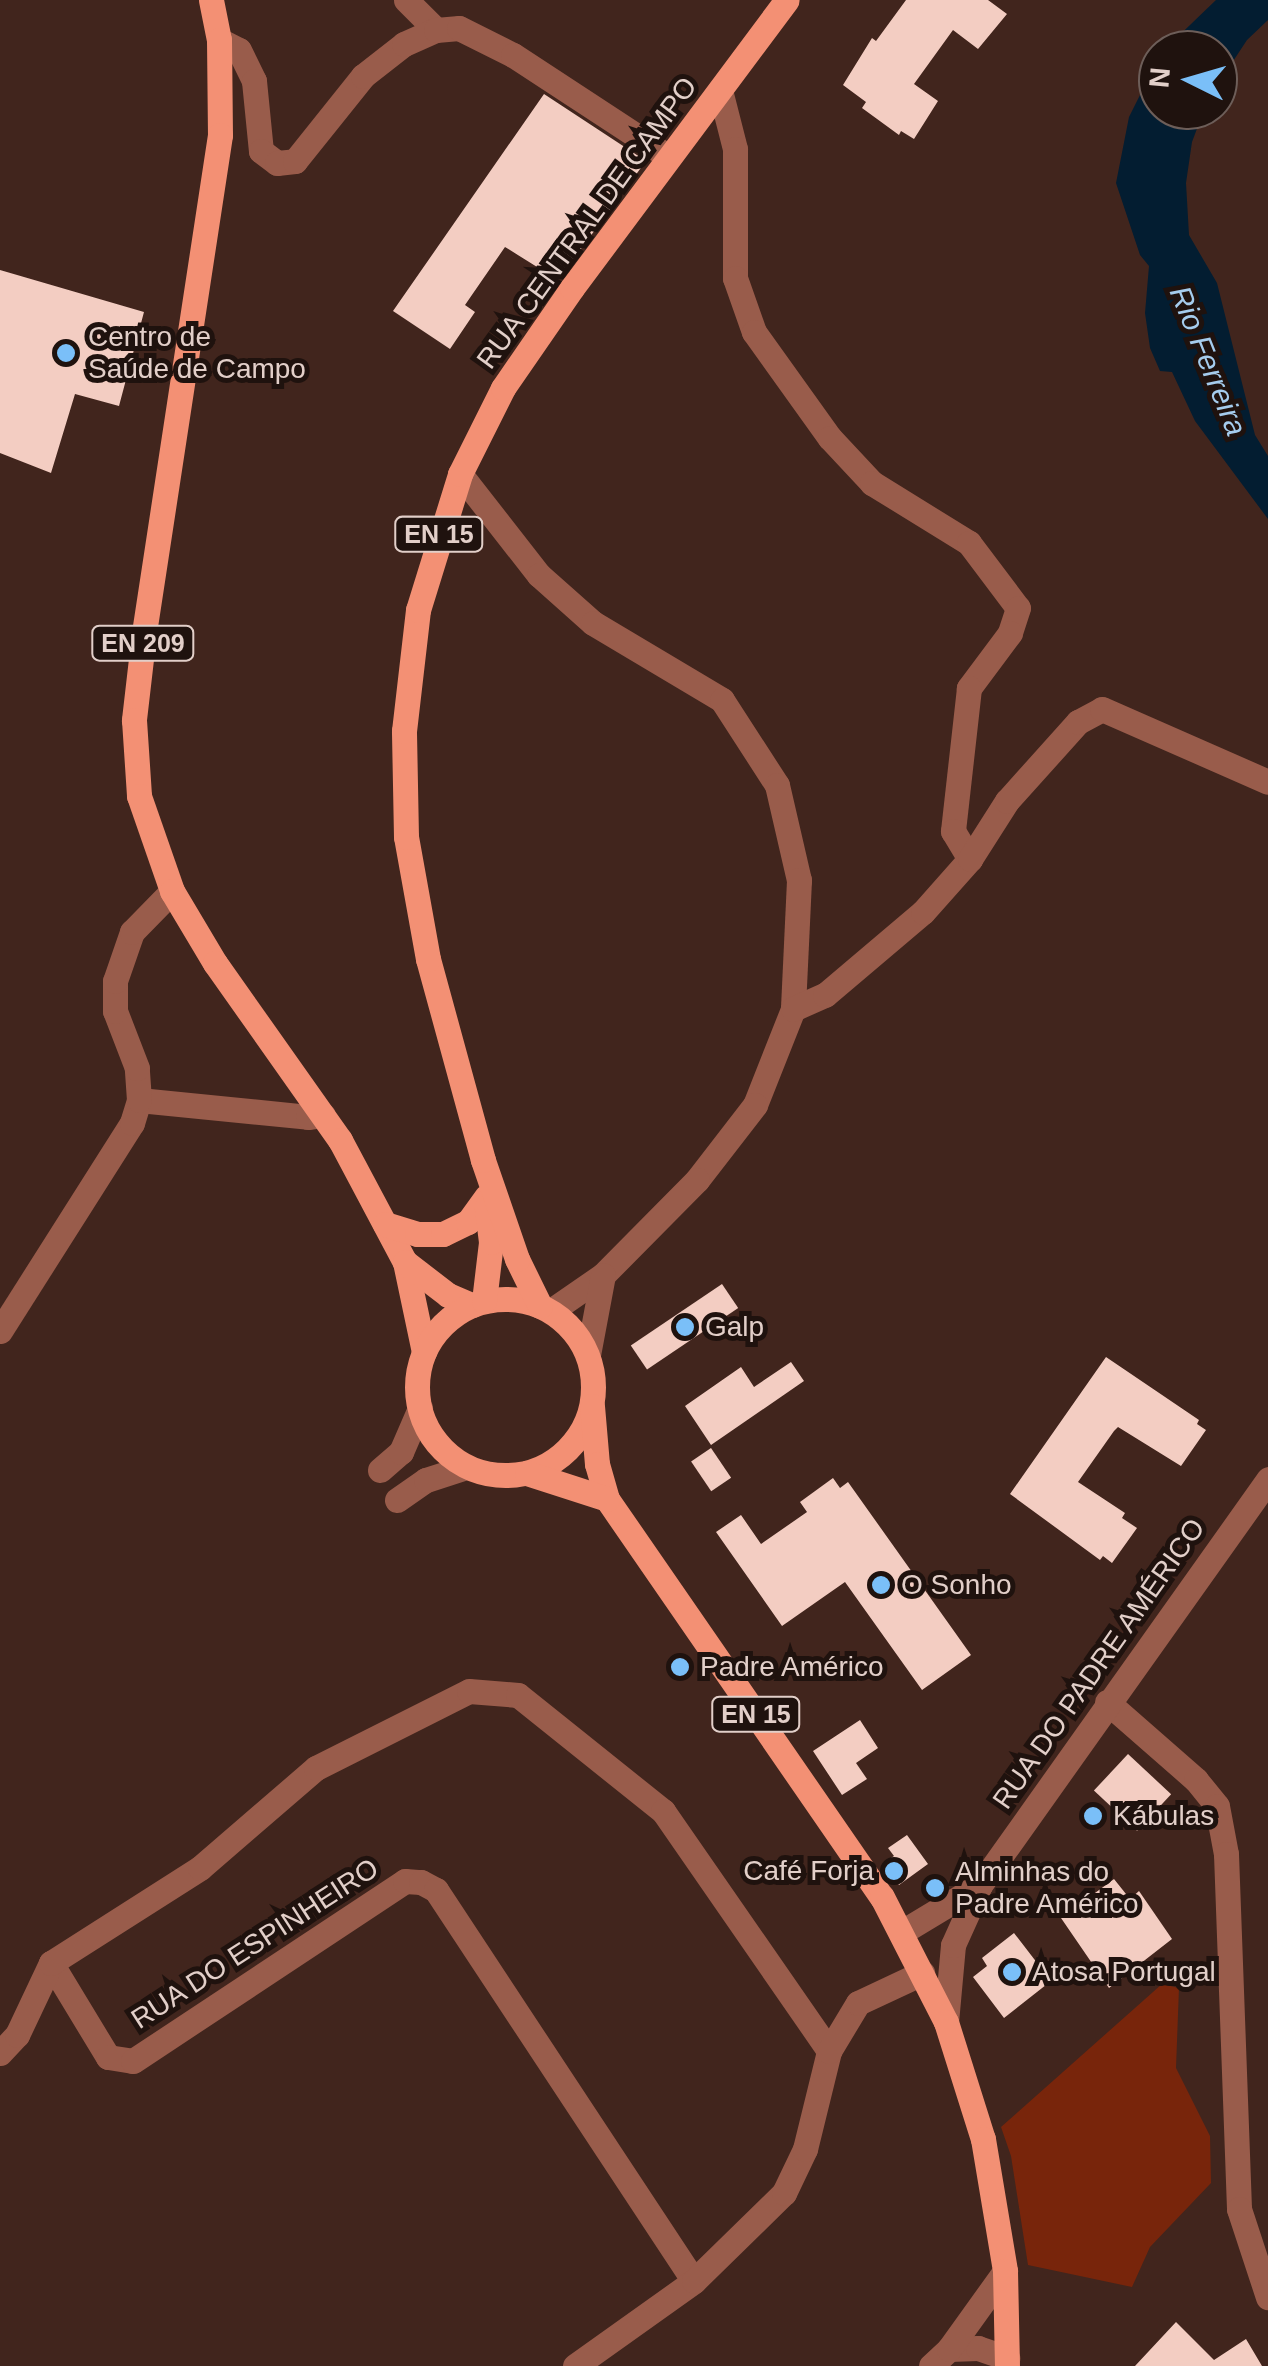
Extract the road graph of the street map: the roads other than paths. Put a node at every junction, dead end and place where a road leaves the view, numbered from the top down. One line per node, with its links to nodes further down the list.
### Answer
1 (210, 0): 5 (main road, EN 209)
2 (406, 0): 4 (street)
3 (787, 0): 6 (main road, RUA CENTRAL DE CAMPO / EN 15)
4 (436, 30): 5 (street); 7 (street)
5 (220, 40): 11 (main road, EN 209)
6 (720, 90): 7 (main road, RUA CENTRAL DE CAMPO / EN 15); 10 (street)
7 (669, 157): 8 (main road, RUA CENTRAL DE CAMPO / EN 15)
8 (460, 474): 12 (street); 15 (main road, RUA CENTRAL DE CAMPO / EN 15)
9 (1268, 782): 10 (street)
10 (970, 859): 12 (street)
11 (172, 891): 13 (street); 14 (main road, EN 209)
12 (794, 1009): 19 (street)
13 (139, 1100): 14 (street); 22 (street)
14 (323, 1115): 17 (main road, EN 209)
15 (484, 1160): 16 (main road, EN 15); 21 (main road, RUA CENTRAL DE CAMPO / EN 15)
16 (486, 1197): 17 (main road); 20 (main road, EN 15)
17 (385, 1224): 18 (main road, EN 209)
18 (404, 1262): 20 (main road, EN 209); 23 (main road, EN 209)
19 (604, 1275): 21 (street); 24 (street)
20 (478, 1303): 21 (main road); 23 (main road)
21 (546, 1308): 24 (main road, EN 15)
22 (0, 1331)
23 (424, 1352): 26 (main road)
24 (588, 1355): 25 (main road, EN 15)
25 (592, 1406): 29 (main road); 31 (main road, EN 15)
26 (420, 1408): 27 (main road); 28 (street)
27 (466, 1467): 29 (main road); 32 (street)
28 (380, 1470)
29 (528, 1473): 31 (main road)
30 (1268, 1479): 33 (street, RUA DO PADRE AMÉRICO)
31 (607, 1498): 36 (main road, EN 15)
32 (397, 1500)
33 (1107, 1702): 34 (street, RUA DO PADRE AMÉRICO); 43 (street)
34 (980, 1885): 35 (street, RUA DO PADRE AMÉRICO); 36 (street, RUA DO PADRE AMÉRICO)
35 (953, 1944): 36 (street); 38 (street, RUA DO PADRE AMÉRICO)
36 (912, 1954): 38 (main road, EN 15); 39 (street)
37 (51, 1963): 39 (street); 40 (street); 42 (street, RUA DO ESPINHEIRO)
38 (946, 2022): 41 (main road, EN 15)
39 (829, 2052): 42 (street)
40 (0, 2053)
41 (1005, 2271): 44 (street); 45 (main road, EN 15)
42 (694, 2280): 46 (street)
43 (1268, 2297)
44 (940, 2358): 45 (street)
45 (1003, 2363)
46 (576, 2366)

